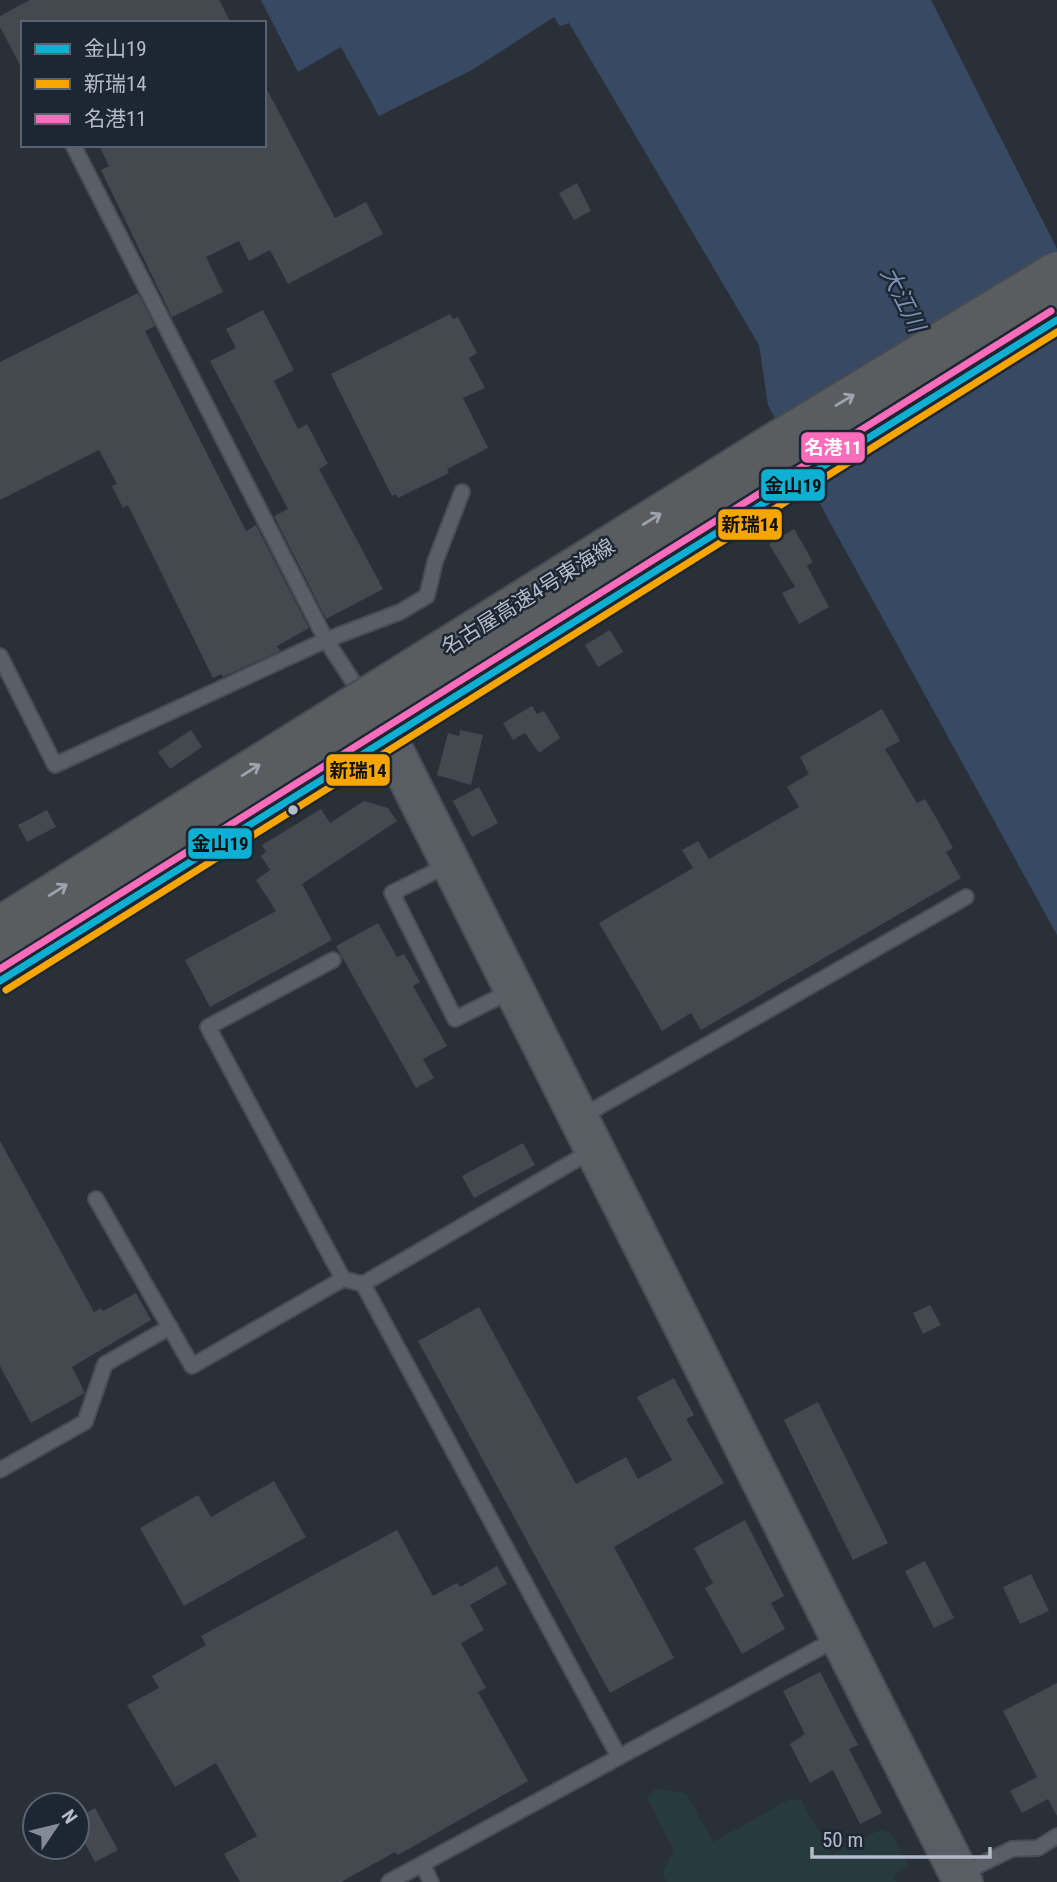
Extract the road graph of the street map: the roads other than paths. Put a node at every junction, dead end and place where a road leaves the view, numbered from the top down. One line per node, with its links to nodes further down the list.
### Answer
1 (74, 147): 5 (lane)
2 (1057, 271): 10 (highway, 名古屋高速4号東海線, one-way to 2, bridge)
3 (1057, 308): 12 (highway, 名古屋高速4号東海線, bridge)
4 (462, 492): 5 (lane)
5 (326, 639): 6 (lane); 7 (lane)
6 (0, 656)
7 (387, 737): 8 (street)
8 (451, 863): 13 (street); 13 (lane)
9 (966, 897): 14 (lane)
10 (0, 926)
11 (333, 960): 16 (lane)
12 (0, 962)
13 (514, 989): 14 (street)
14 (587, 1134): 17 (lane); 20 (street)
15 (96, 1199): 18 (lane)
16 (343, 1279): 17 (lane); 18 (lane)
17 (363, 1284): 21 (lane)
18 (170, 1327): 19 (lane)
19 (0, 1469)
20 (840, 1637): 21 (lane); 24 (street)
21 (619, 1757): 23 (lane)
22 (1057, 1836): 24 (lane)
23 (422, 1864): 25 (lane); 26 (lane)
24 (961, 1878)
25 (389, 1882)
26 (431, 1882)

